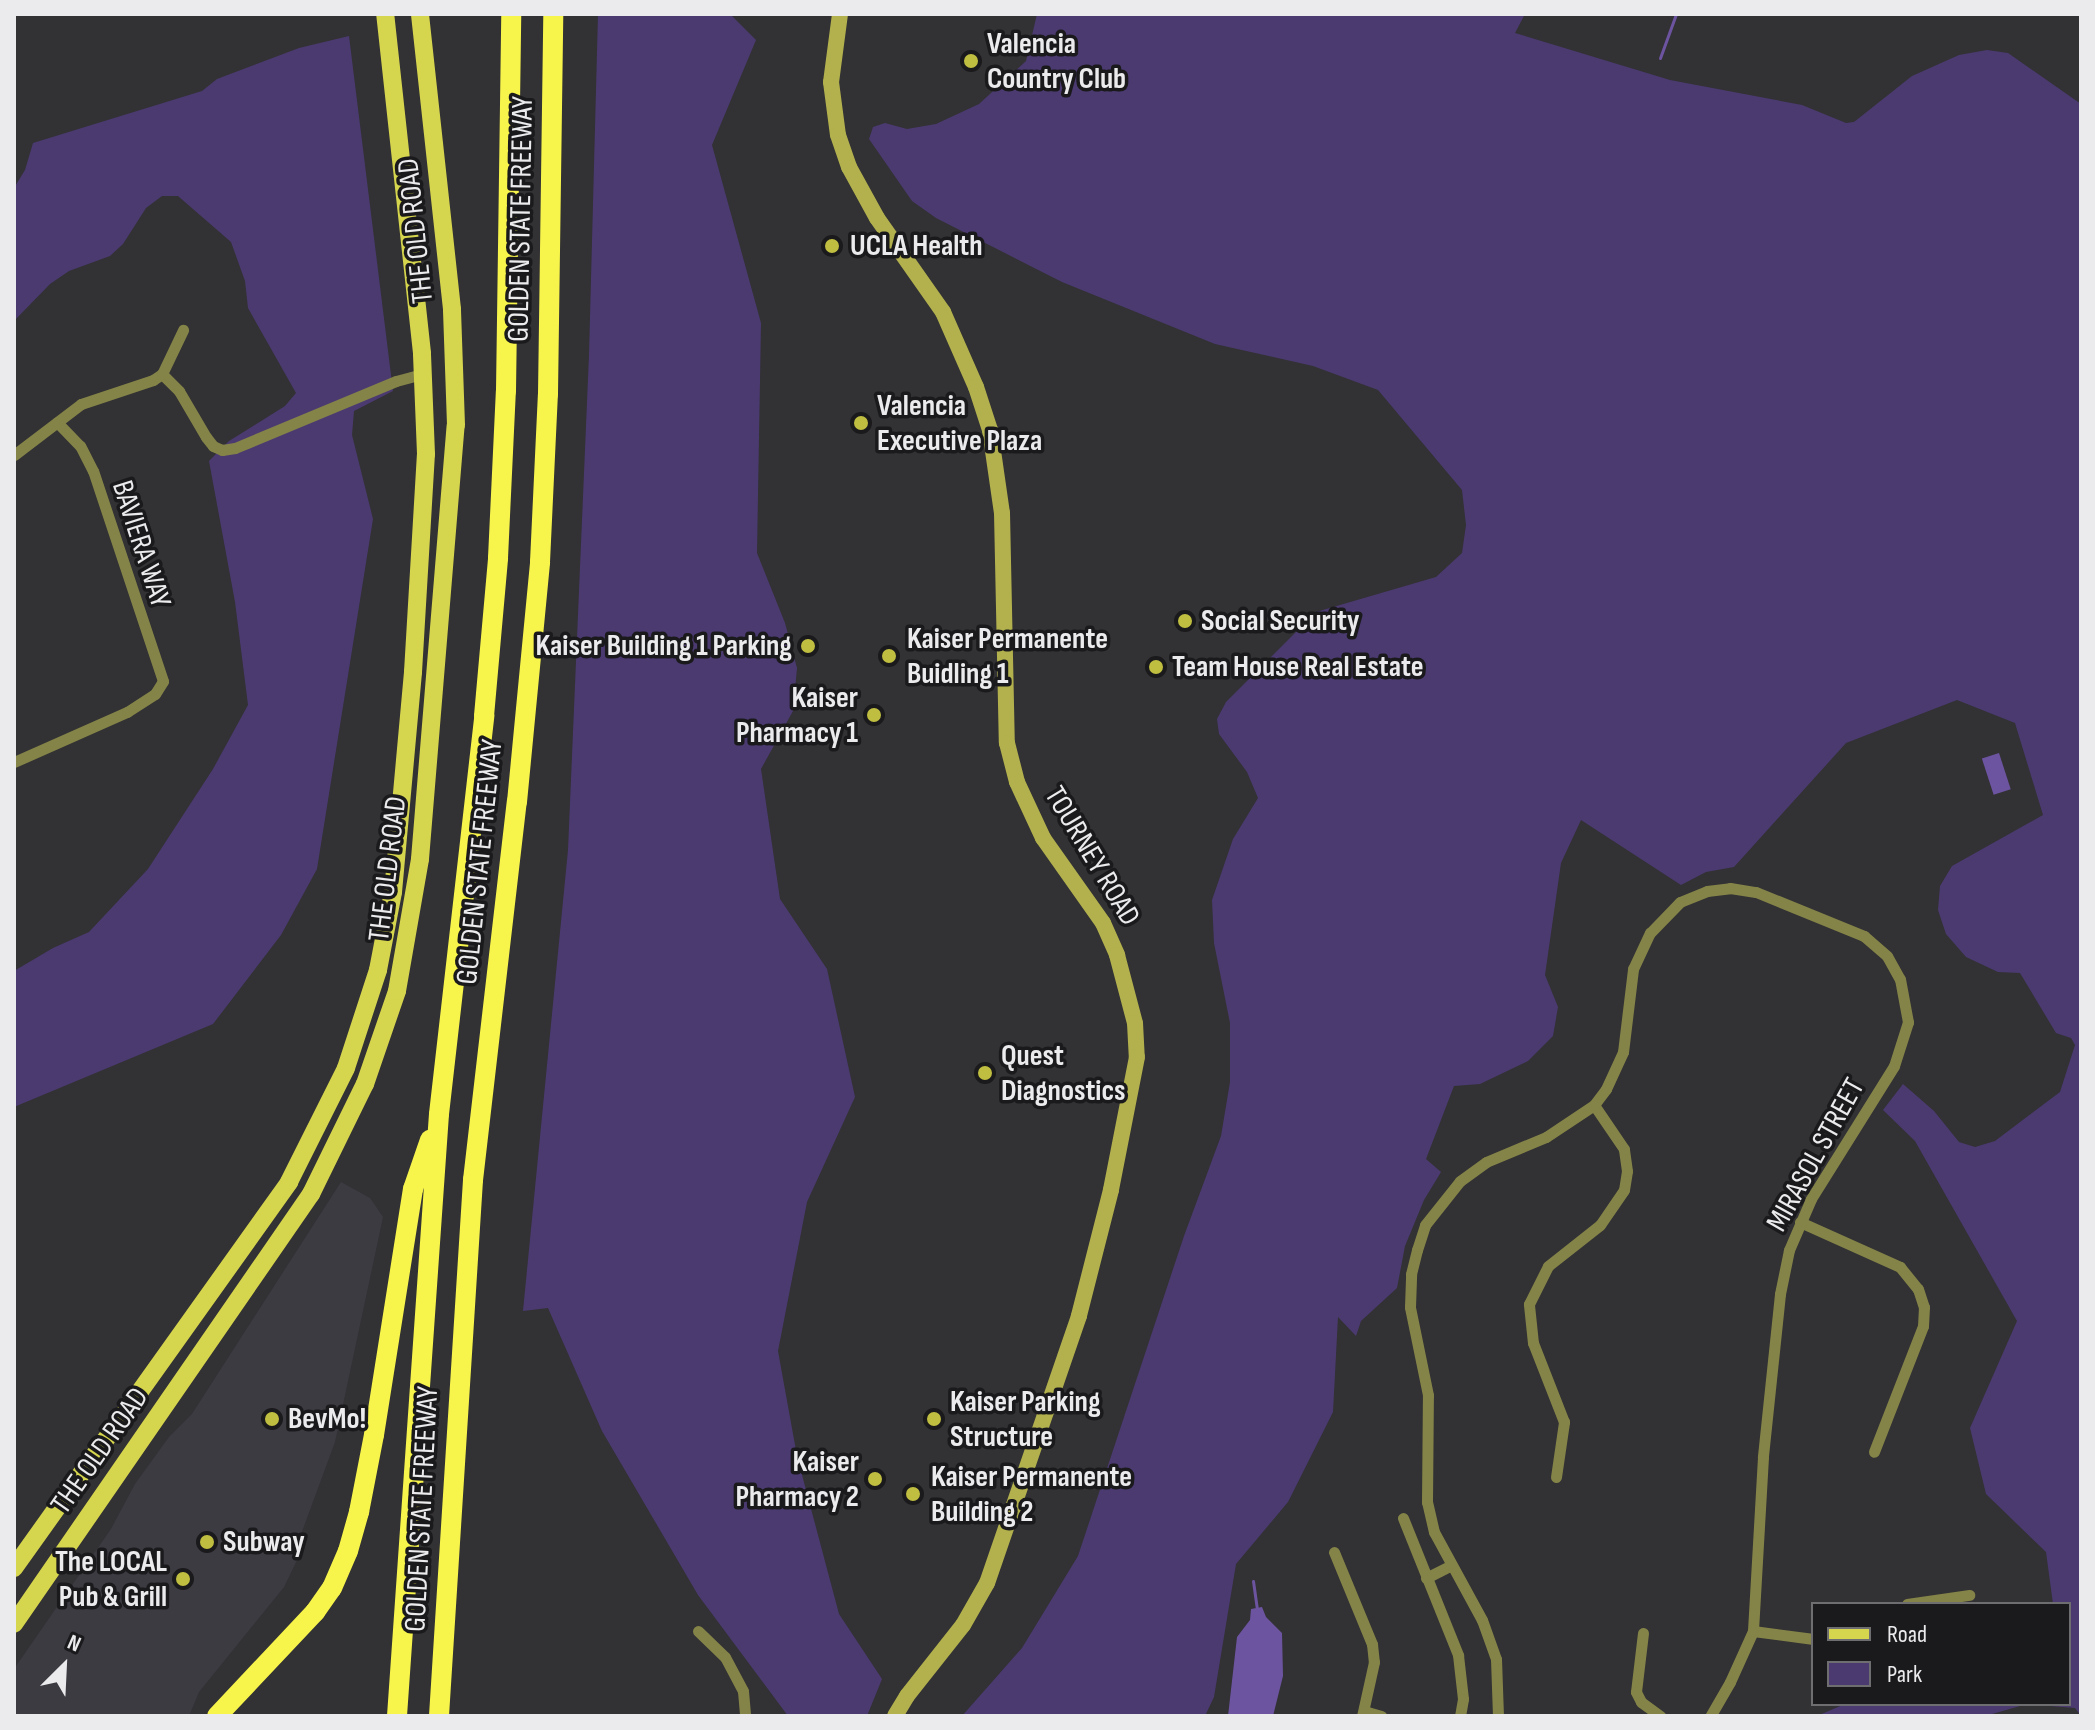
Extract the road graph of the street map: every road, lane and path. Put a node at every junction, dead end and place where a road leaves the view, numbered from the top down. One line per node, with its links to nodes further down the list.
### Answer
1 (385, 14): 8 (main road, THE OLD ROAD)
2 (420, 14): 24 (main road, THE OLD ROAD)
3 (511, 14): 13 (highway, GOLDEN STATE FREEWAY)
4 (553, 14): 29 (highway, GOLDEN STATE FREEWAY)
5 (840, 14): 36 (street, TOURNEY ROAD)
6 (183, 330): 7 (street)
7 (162, 374): 8 (street); 9 (street)
8 (423, 374): 20 (main road, THE OLD ROAD)
9 (57, 422): 10 (street); 11 (street, BAVIERA WAY)
10 (14, 455)
11 (14, 762)
12 (1594, 1105): 14 (street, MIRASOL STREET); 16 (street); 19 (street)
13 (439, 1114): 31 (highway); 32 (highway, GOLDEN STATE FREEWAY)
14 (1800, 1222): 15 (street); 26 (street, MIRASOL STREET)
15 (1874, 1452)
16 (1556, 1477)
17 (1403, 1518): 21 (street)
18 (1334, 1552): 30 (street)
19 (1451, 1565): 21 (street); 39 (street)
20 (14, 1568)
21 (1426, 1578): 38 (street)
22 (1969, 1595): 23 (street)
23 (1921, 1602)
24 (14, 1624)
25 (698, 1631): 35 (street)
26 (1753, 1631): 28 (street); 41 (street, MIRASOL STREET)
27 (1643, 1633): 40 (street)
28 (1811, 1639)
29 (444, 1641): 33 (highway, GOLDEN STATE FREEWAY); 34 (highway)
30 (1363, 1713): 37 (street)
31 (217, 1716)
32 (397, 1716)
33 (439, 1716)
34 (447, 1716)
35 (745, 1716)
36 (895, 1716)
37 (1381, 1716)
38 (1460, 1716)
39 (1498, 1716)
40 (1660, 1716)
41 (1710, 1716)

